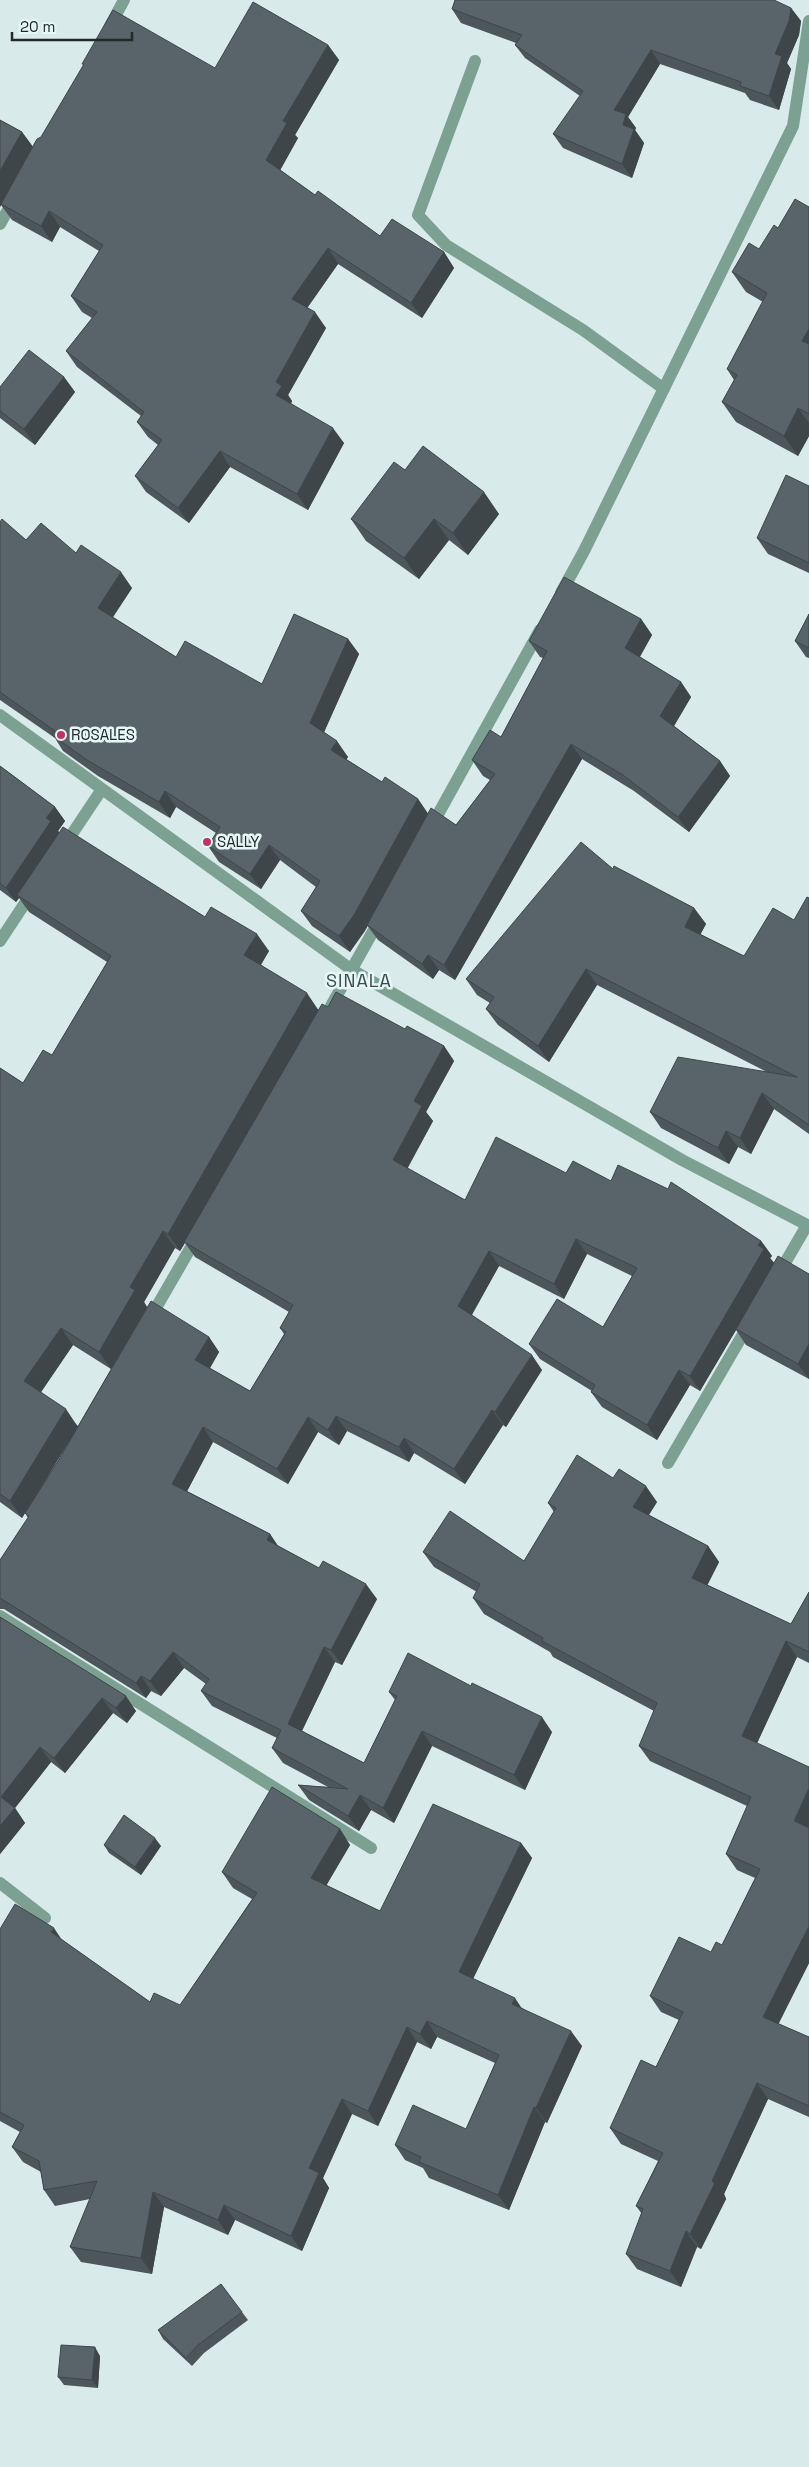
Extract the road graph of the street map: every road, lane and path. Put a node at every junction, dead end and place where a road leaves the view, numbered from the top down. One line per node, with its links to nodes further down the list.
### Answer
1 (124, 0): 3 (street)
2 (809, 21): 7 (street)
3 (106, 34)
4 (475, 61): 7 (street)
5 (19, 192): 6 (street)
6 (0, 224)
7 (664, 389): 8 (street)
8 (555, 604)
9 (545, 621): 12 (street)
10 (0, 715): 11 (street)
11 (102, 789): 13 (street); 17 (street)
12 (424, 839)
13 (59, 853)
14 (43, 877): 16 (street)
15 (386, 908): 17 (street)
16 (0, 941)
17 (352, 970): 18 (street); 20 (street)
18 (322, 1021)
19 (204, 1225): 23 (street)
20 (808, 1225): 21 (street)
21 (772, 1284)
22 (757, 1310): 24 (street)
23 (145, 1328)
24 (668, 1463)
25 (0, 1616): 26 (street)
26 (371, 1848)
27 (0, 1883): 28 (street)
28 (45, 1918)

